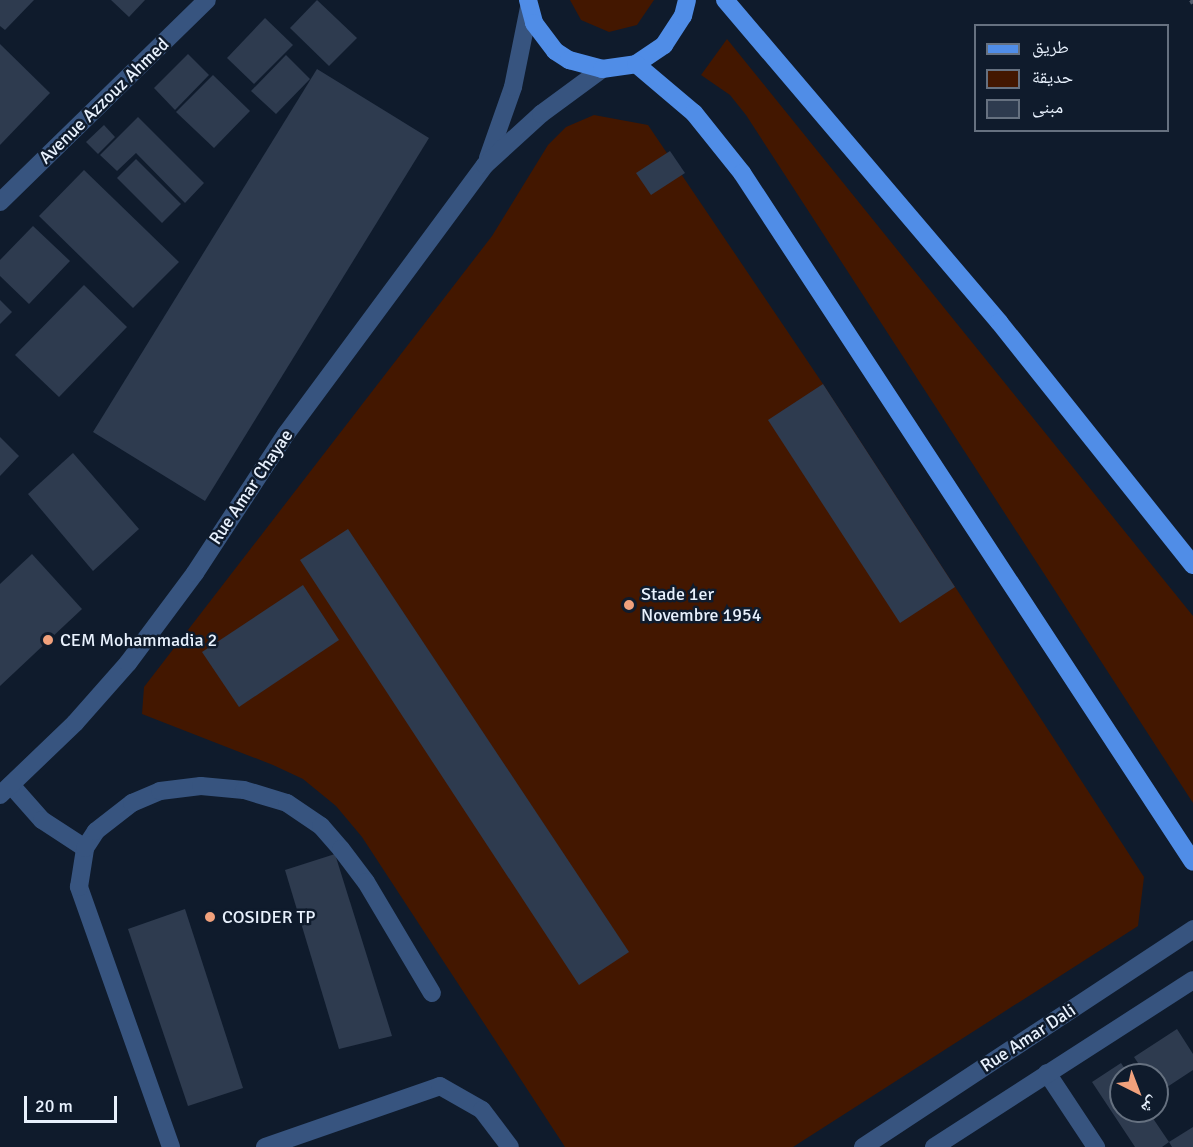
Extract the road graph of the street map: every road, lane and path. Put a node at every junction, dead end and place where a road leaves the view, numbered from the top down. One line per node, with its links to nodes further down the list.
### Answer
1 (207, 0): 8 (street, Avenue Azzouz Ahmed)
2 (687, 0): 5 (main road)
3 (725, 0): 9 (main road)
4 (528, 4): 6 (main road); 7 (street, Rue Amar Chayae)
5 (636, 64): 6 (main road); 12 (main road)
6 (602, 69): 7 (street, Rue Amar Chayae)
7 (485, 165): 10 (street, Rue Amar Chayae)
8 (0, 202)
9 (1193, 565)
10 (5, 790): 11 (street)
11 (85, 848): 15 (street); 17 (street)
12 (1193, 862)
13 (1193, 929): 20 (street, Rue Amar Dali)
14 (1193, 980): 16 (street)
15 (432, 993)
16 (1047, 1073): 21 (street); 22 (street)
17 (171, 1147)
18 (265, 1147): 19 (street)
19 (510, 1147)
20 (863, 1147)
21 (934, 1147)
22 (1096, 1147)

